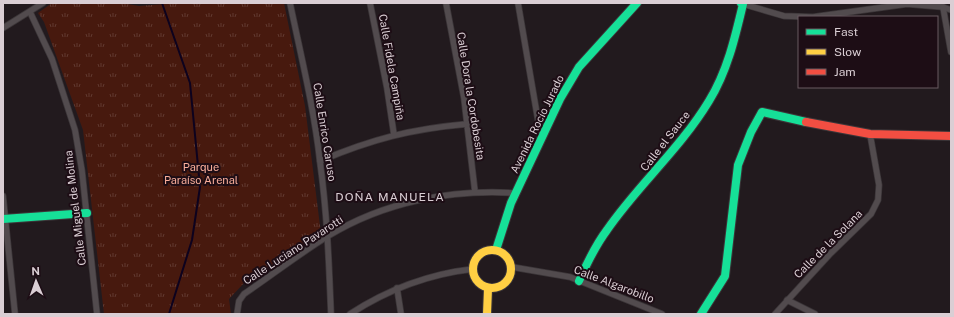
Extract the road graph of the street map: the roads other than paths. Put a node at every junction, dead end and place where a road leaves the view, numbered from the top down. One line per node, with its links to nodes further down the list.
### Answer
1 (43, 3): 10 (street)
2 (290, 3): 20 (street, Calle Enrico Caruso)
3 (370, 3): 16 (street, Calle Fidela Campiña)
4 (446, 3): 15 (street, Calle Dora la Cordobesita)
5 (518, 3): 19 (street)
6 (637, 3): 19 (street, Avenida Rocío Jurado)
7 (742, 4): 11 (street); 31 (street, Calle el Sauce)
8 (943, 7): 9 (street); 12 (street); 14 (street)
9 (951, 10)
10 (30, 12): 13 (street); 25 (street, Calle Miguel de Molina)
11 (798, 16)
12 (820, 16)
13 (3, 28)
14 (951, 52)
15 (468, 124): 16 (street); 21 (street, Calle Dora la Cordobesita)
16 (394, 134): 20 (street)
17 (870, 134): 18 (street); 34 (street, Calle de la Solana); 43 (street)
18 (951, 136)
19 (541, 138): 22 (street, Avenida Rocío Jurado)
20 (320, 161): 27 (street, Calle Enrico Caruso)
21 (475, 192): 22 (street, Calle Luciano Pavarotti); 27 (street, Calle Luciano Pavarotti)
22 (516, 193): 28 (street, Avenida Rocío Jurado)
23 (3, 196): 24 (street)
24 (4, 205): 26 (street)
25 (87, 213): 26 (street); 36 (street, Calle Miguel de Molina)
26 (4, 219): 35 (street)
27 (328, 236): 37 (street, Calle Luciano Pavarotti); 38 (street, Calle Enrico Caruso)
28 (496, 250): 29 (street); 30 (street)
29 (512, 267): 31 (street, Calle Algarobillo); 33 (street)
30 (473, 269): 32 (street); 33 (street)
31 (579, 280): 42 (street, Calle Algarobillo)
32 (398, 288): 39 (street); 40 (street)
33 (488, 289): 41 (street)
34 (787, 300): 44 (street, Calle de la Solana); 45 (street)
35 (15, 314)
36 (97, 314)
37 (237, 314)
38 (331, 314)
39 (350, 314)
40 (401, 314)
41 (487, 314)
42 (662, 314)
43 (701, 314)
44 (775, 314)
45 (815, 314)

